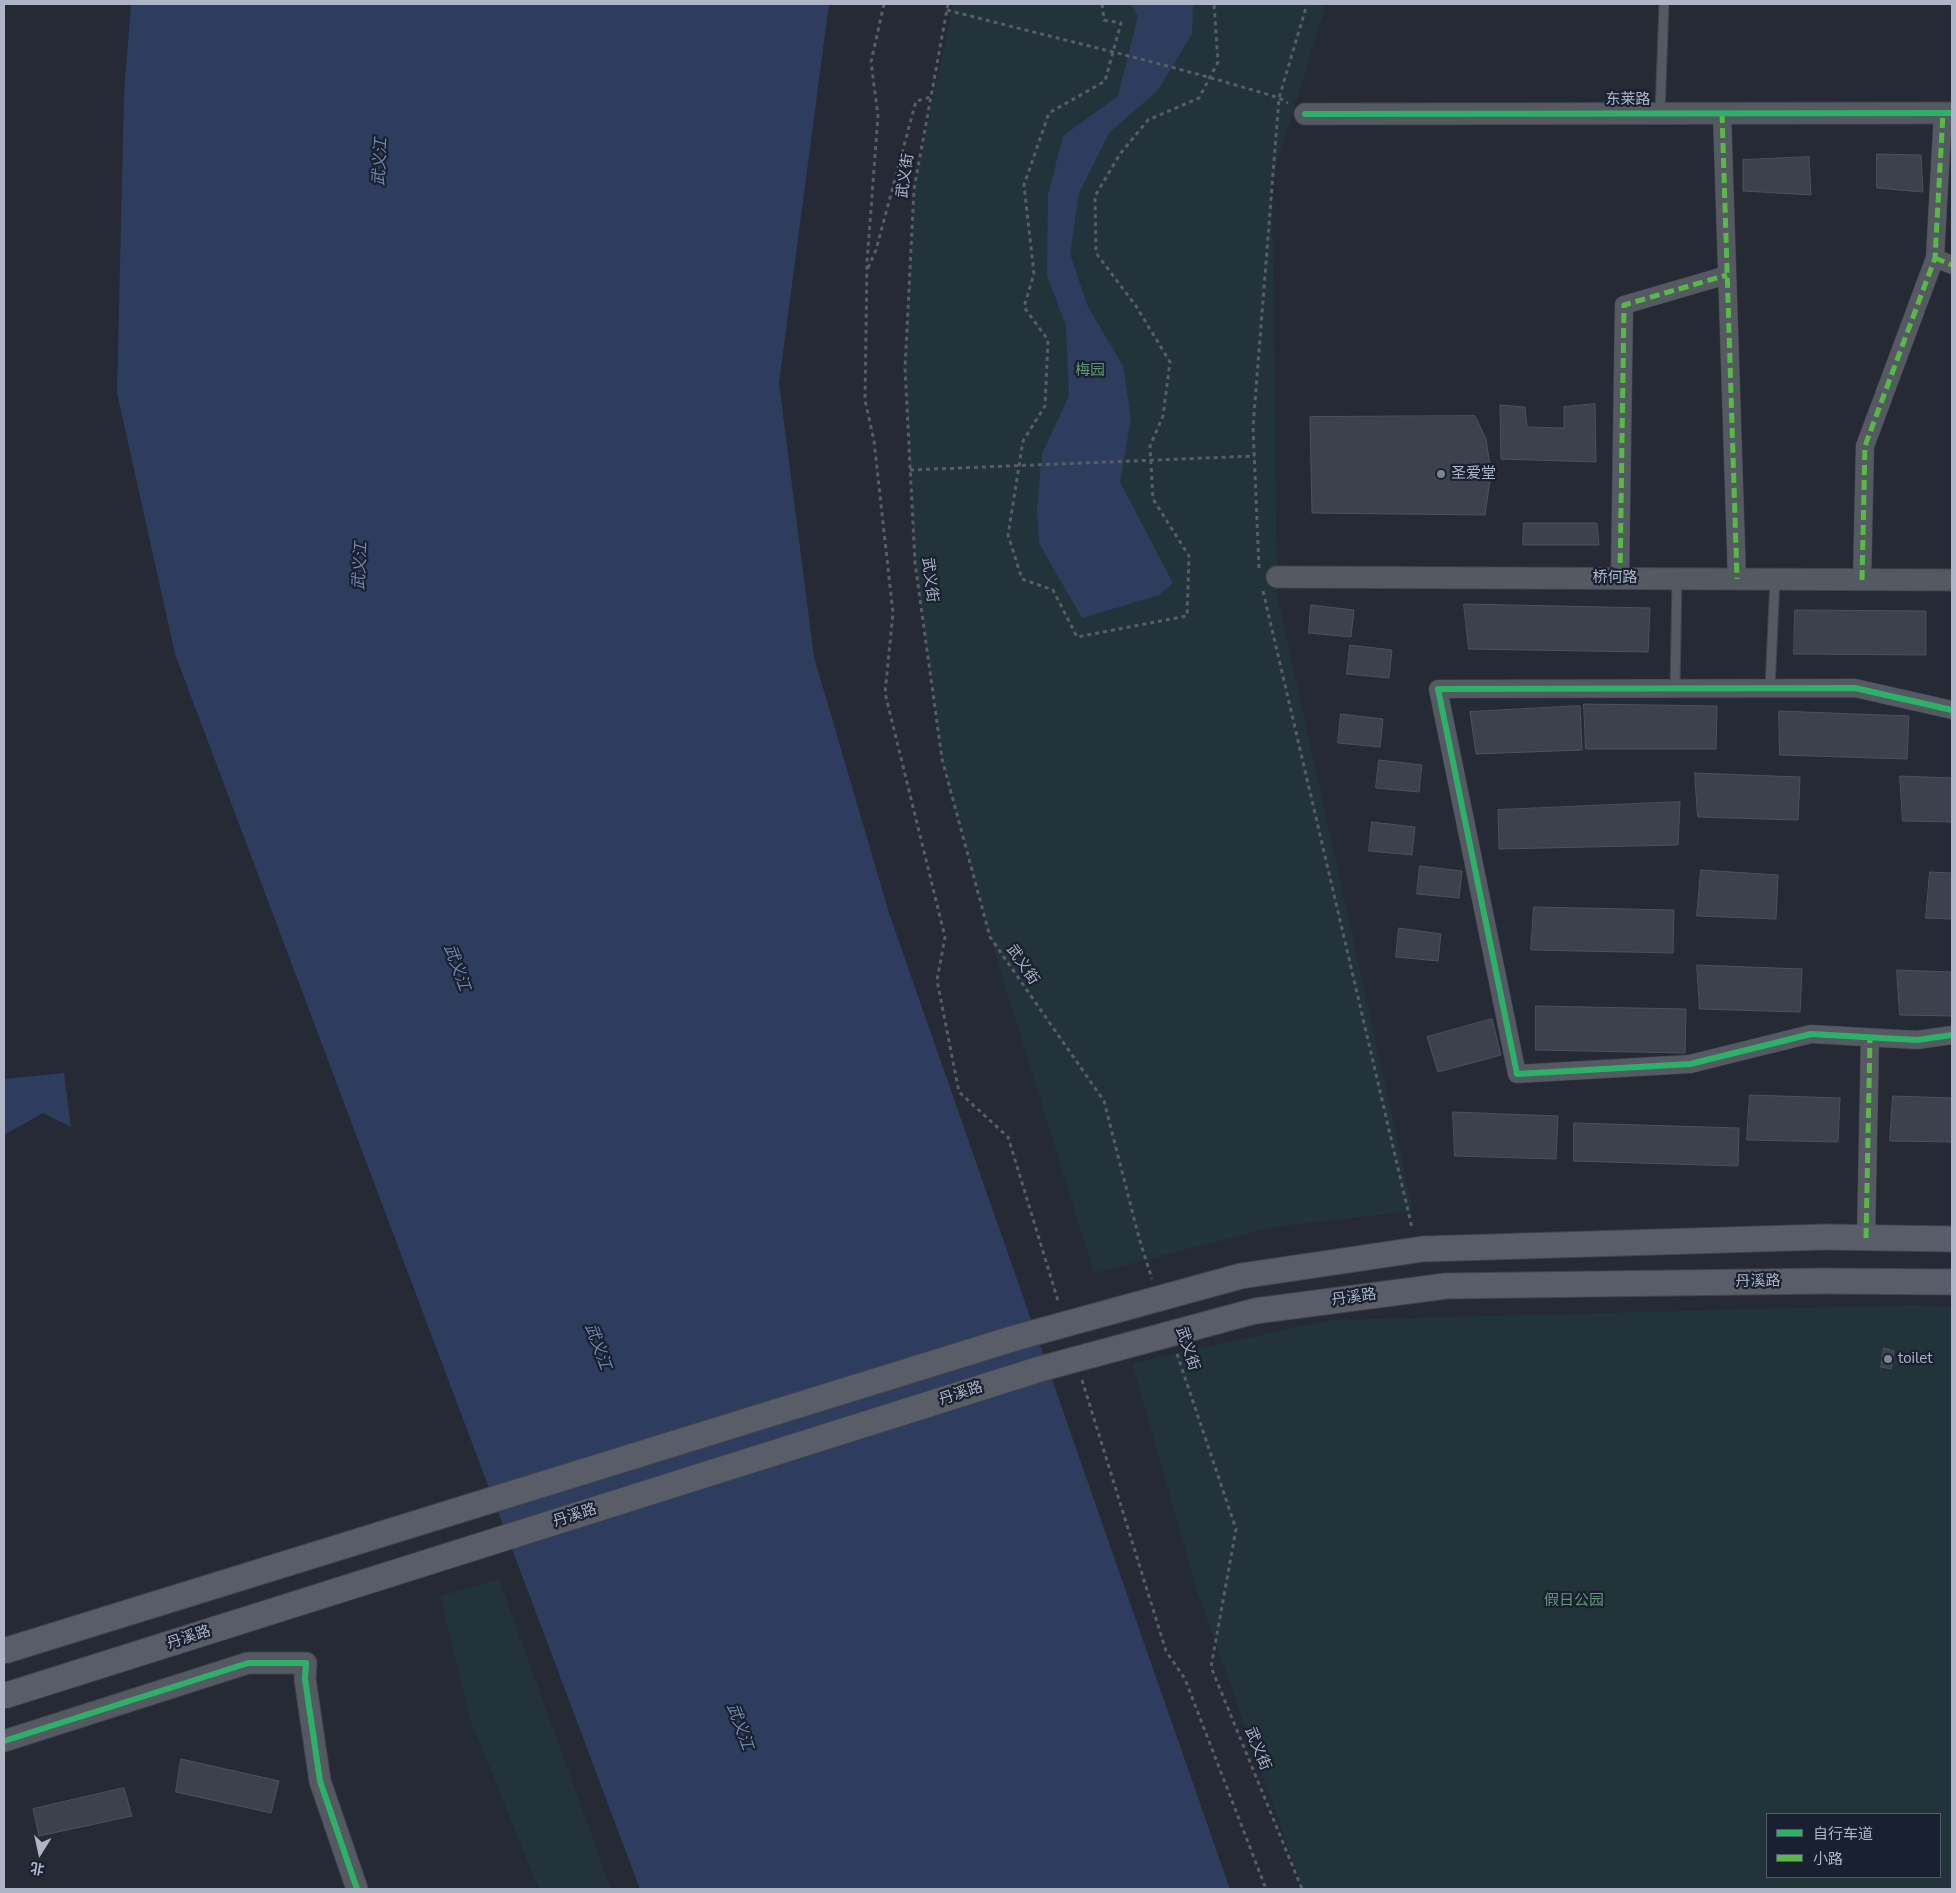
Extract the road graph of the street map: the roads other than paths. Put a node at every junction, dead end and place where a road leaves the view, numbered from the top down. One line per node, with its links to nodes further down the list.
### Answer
1 (1664, 4): 2 (lane)
2 (1660, 113): 3 (street, 东莱路); 5 (street, 东莱路)
3 (1722, 113): 4 (street, 东莱路); 8 (street)
4 (1947, 113): 6 (street)
5 (1305, 114)
6 (1935, 258): 7 (street); 14 (street)
7 (1952, 265)
8 (1727, 275): 10 (street); 12 (street)
9 (1266, 578): 10 (street, 桥何路)
10 (1620, 578): 11 (street, 桥何路)
11 (1677, 579): 12 (street, 桥何路); 16 (lane)
12 (1737, 579): 13 (street, 桥何路)
13 (1775, 579): 14 (street, 桥何路); 17 (lane)
14 (1862, 580): 15 (street, 桥何路)
15 (1952, 580)
16 (1675, 688): 17 (street); 20 (street)
17 (1770, 688): 18 (street)
18 (1952, 710)
19 (1952, 1034): 20 (street)
20 (1870, 1038): 21 (street)
21 (1866, 1238): 22 (main road); 24 (main road, bridge)
22 (1952, 1239)
23 (1952, 1282): 25 (main road, 丹溪路, bridge)
24 (4, 1651)
25 (4, 1696)
26 (4, 1741): 27 (street)
27 (357, 1889)

